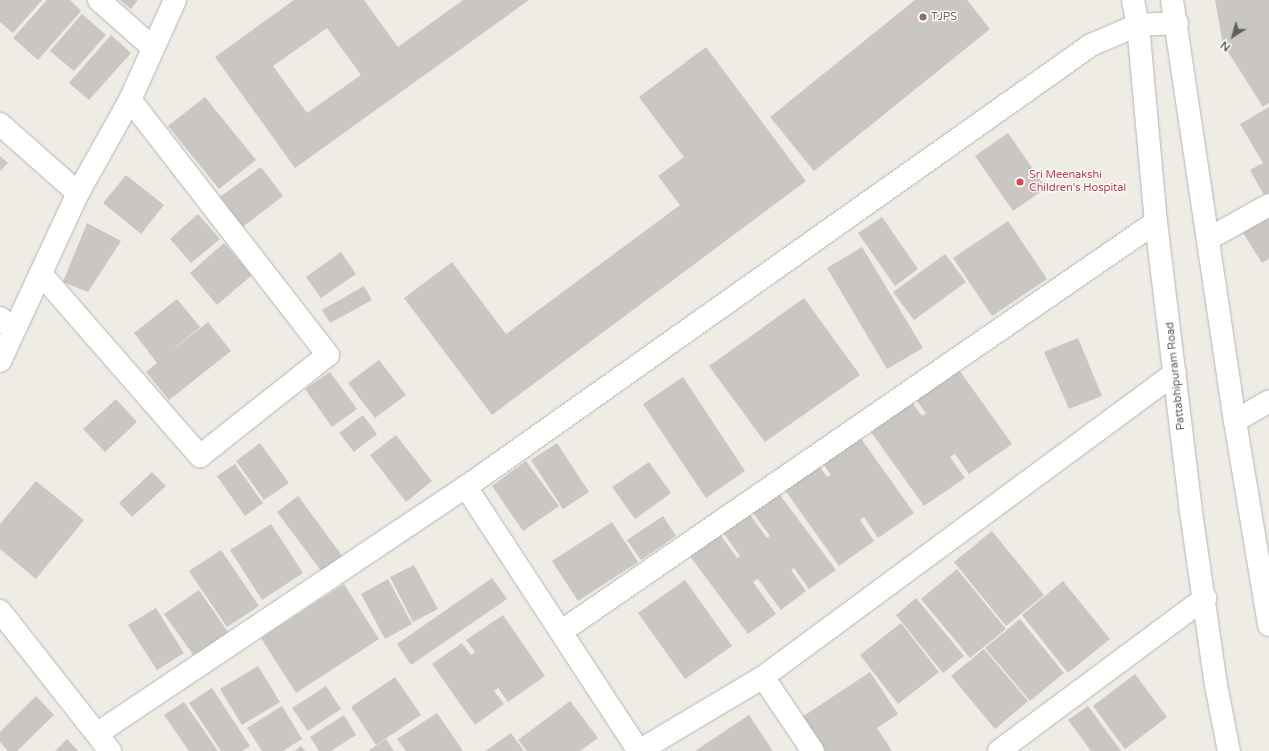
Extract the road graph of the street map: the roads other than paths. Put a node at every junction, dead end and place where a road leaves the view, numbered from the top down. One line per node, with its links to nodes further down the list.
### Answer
1 (99, 0): 7 (street)
2 (175, 0): 7 (street)
3 (1133, 0): 6 (street, Pattabhipuram Road)
4 (1172, 0): 5 (street)
5 (1177, 24): 6 (street); 13 (street)
6 (1138, 25): 12 (street, Pattabhipuram Road); 20 (street)
7 (153, 48): 8 (street)
8 (130, 100): 10 (street); 14 (street)
9 (0, 124): 10 (street)
10 (78, 193): 14 (street)
11 (1269, 205): 13 (street)
12 (1156, 222): 17 (street, Pattabhipuram Road); 24 (street)
13 (1208, 239): 19 (street)
14 (41, 274): 15 (street)
15 (7, 324): 16 (street)
16 (0, 361)
17 (1175, 373): 21 (street, Pattabhipuram Road); 25 (street)
18 (1269, 401): 19 (street)
19 (1235, 421): 23 (street)
20 (466, 487): 24 (street); 26 (street)
21 (1205, 598): 29 (street); 30 (street, Pattabhipuram Road)
22 (0, 611): 26 (street)
23 (1269, 625)
24 (562, 631): 27 (street)
25 (763, 677): 27 (street); 28 (street)
26 (104, 742)
27 (639, 751)
28 (813, 751)
29 (999, 751)
30 (1228, 751)

